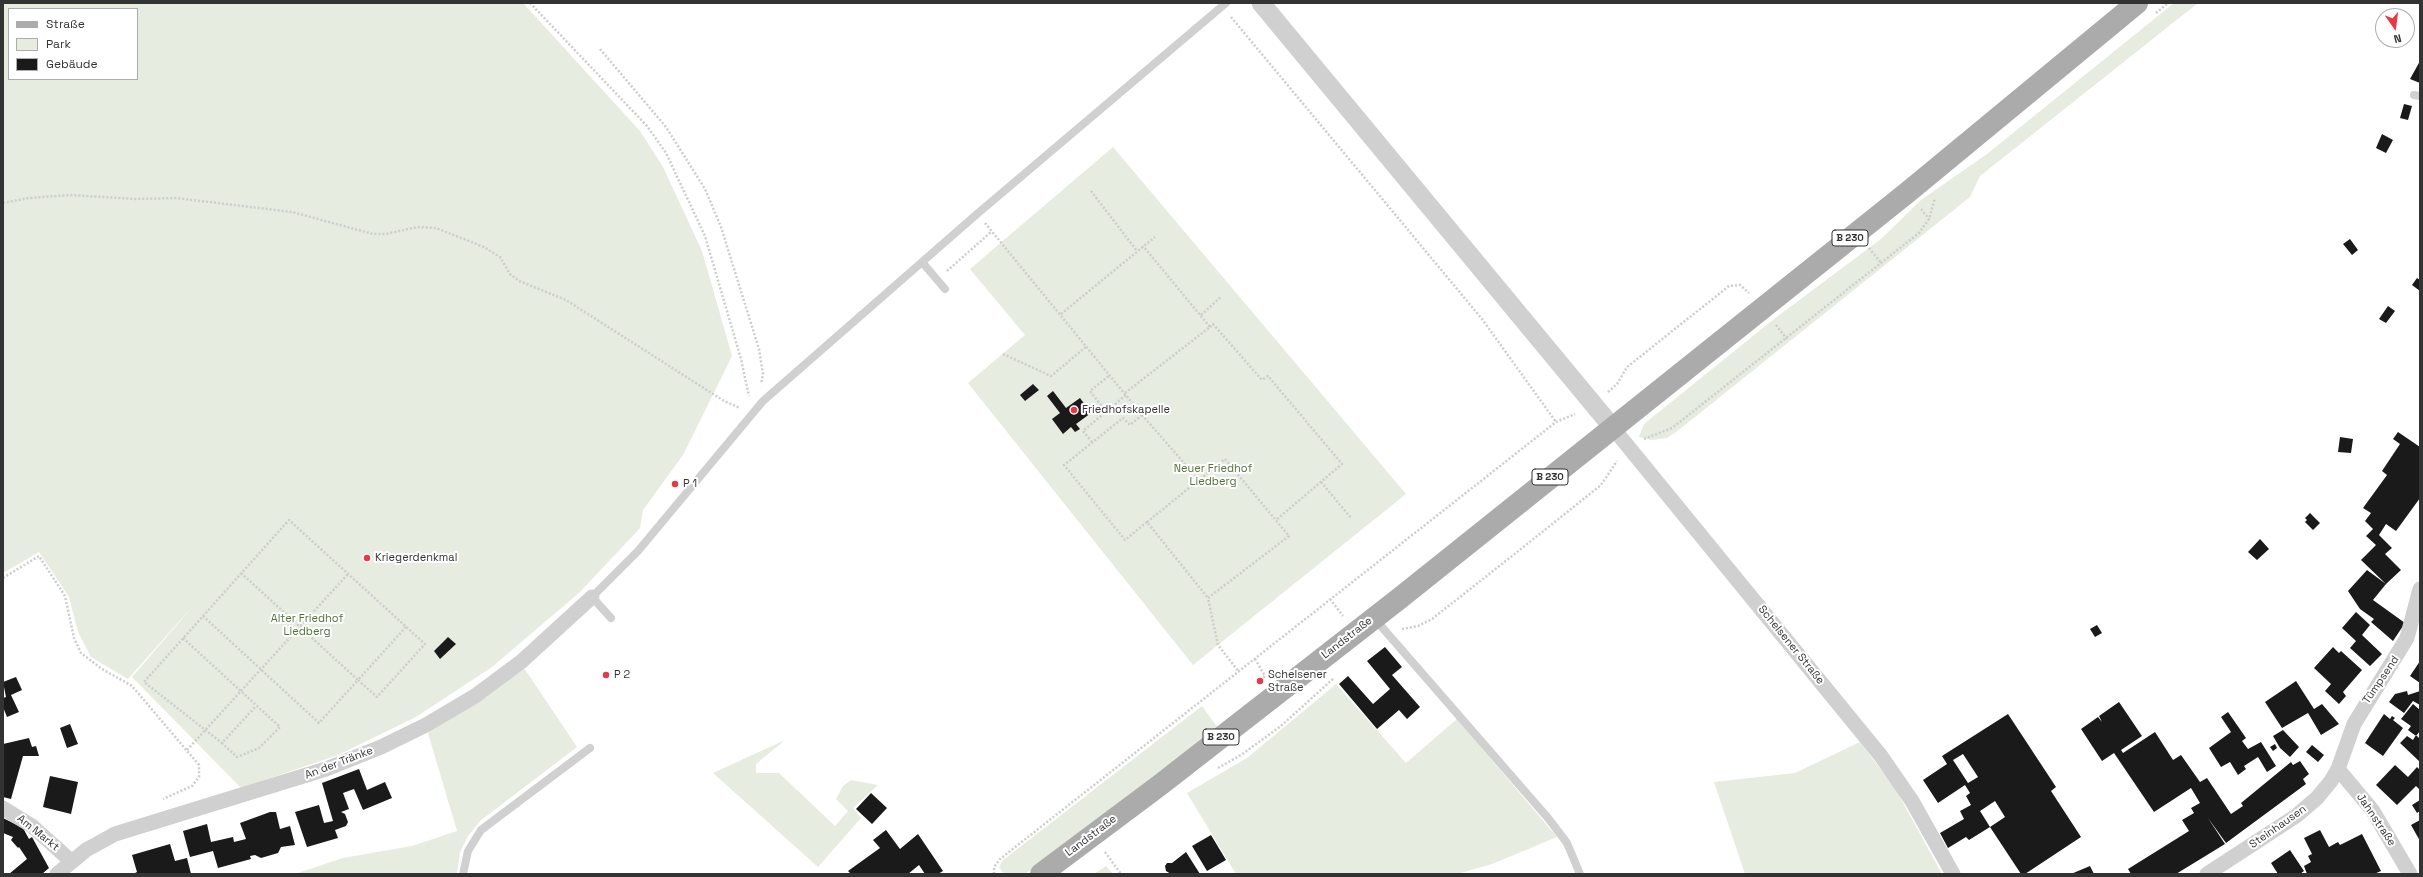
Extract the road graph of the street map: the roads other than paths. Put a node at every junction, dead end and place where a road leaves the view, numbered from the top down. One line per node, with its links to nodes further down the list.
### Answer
1 (1261, 3): 6 (street)
2 (1224, 5): 4 (lane)
3 (2145, 9): 6 (main road, B 230)
4 (922, 262): 5 (lane); 8 (lane)
5 (945, 289)
6 (1613, 428): 10 (main road, Landstraße / B 230); 19 (street, Schelsener Straße)
7 (2420, 589): 12 (street, Tümpsend)
8 (592, 597): 9 (lane); 14 (street, An der Tränke)
9 (611, 618)
10 (1374, 618): 17 (main road, Landstraße / B 230); 18 (lane)
11 (590, 748): 16 (lane)
12 (2338, 769): 20 (street, Steinhausen); 21 (street, Jahnstraße)
13 (3, 808): 14 (street, Am Markt)
14 (71, 862): 15 (street, An der Tränke)
15 (57, 874)
16 (463, 874)
17 (1041, 874)
18 (1580, 874)
19 (1953, 874)
20 (2207, 874)
21 (2410, 874)

